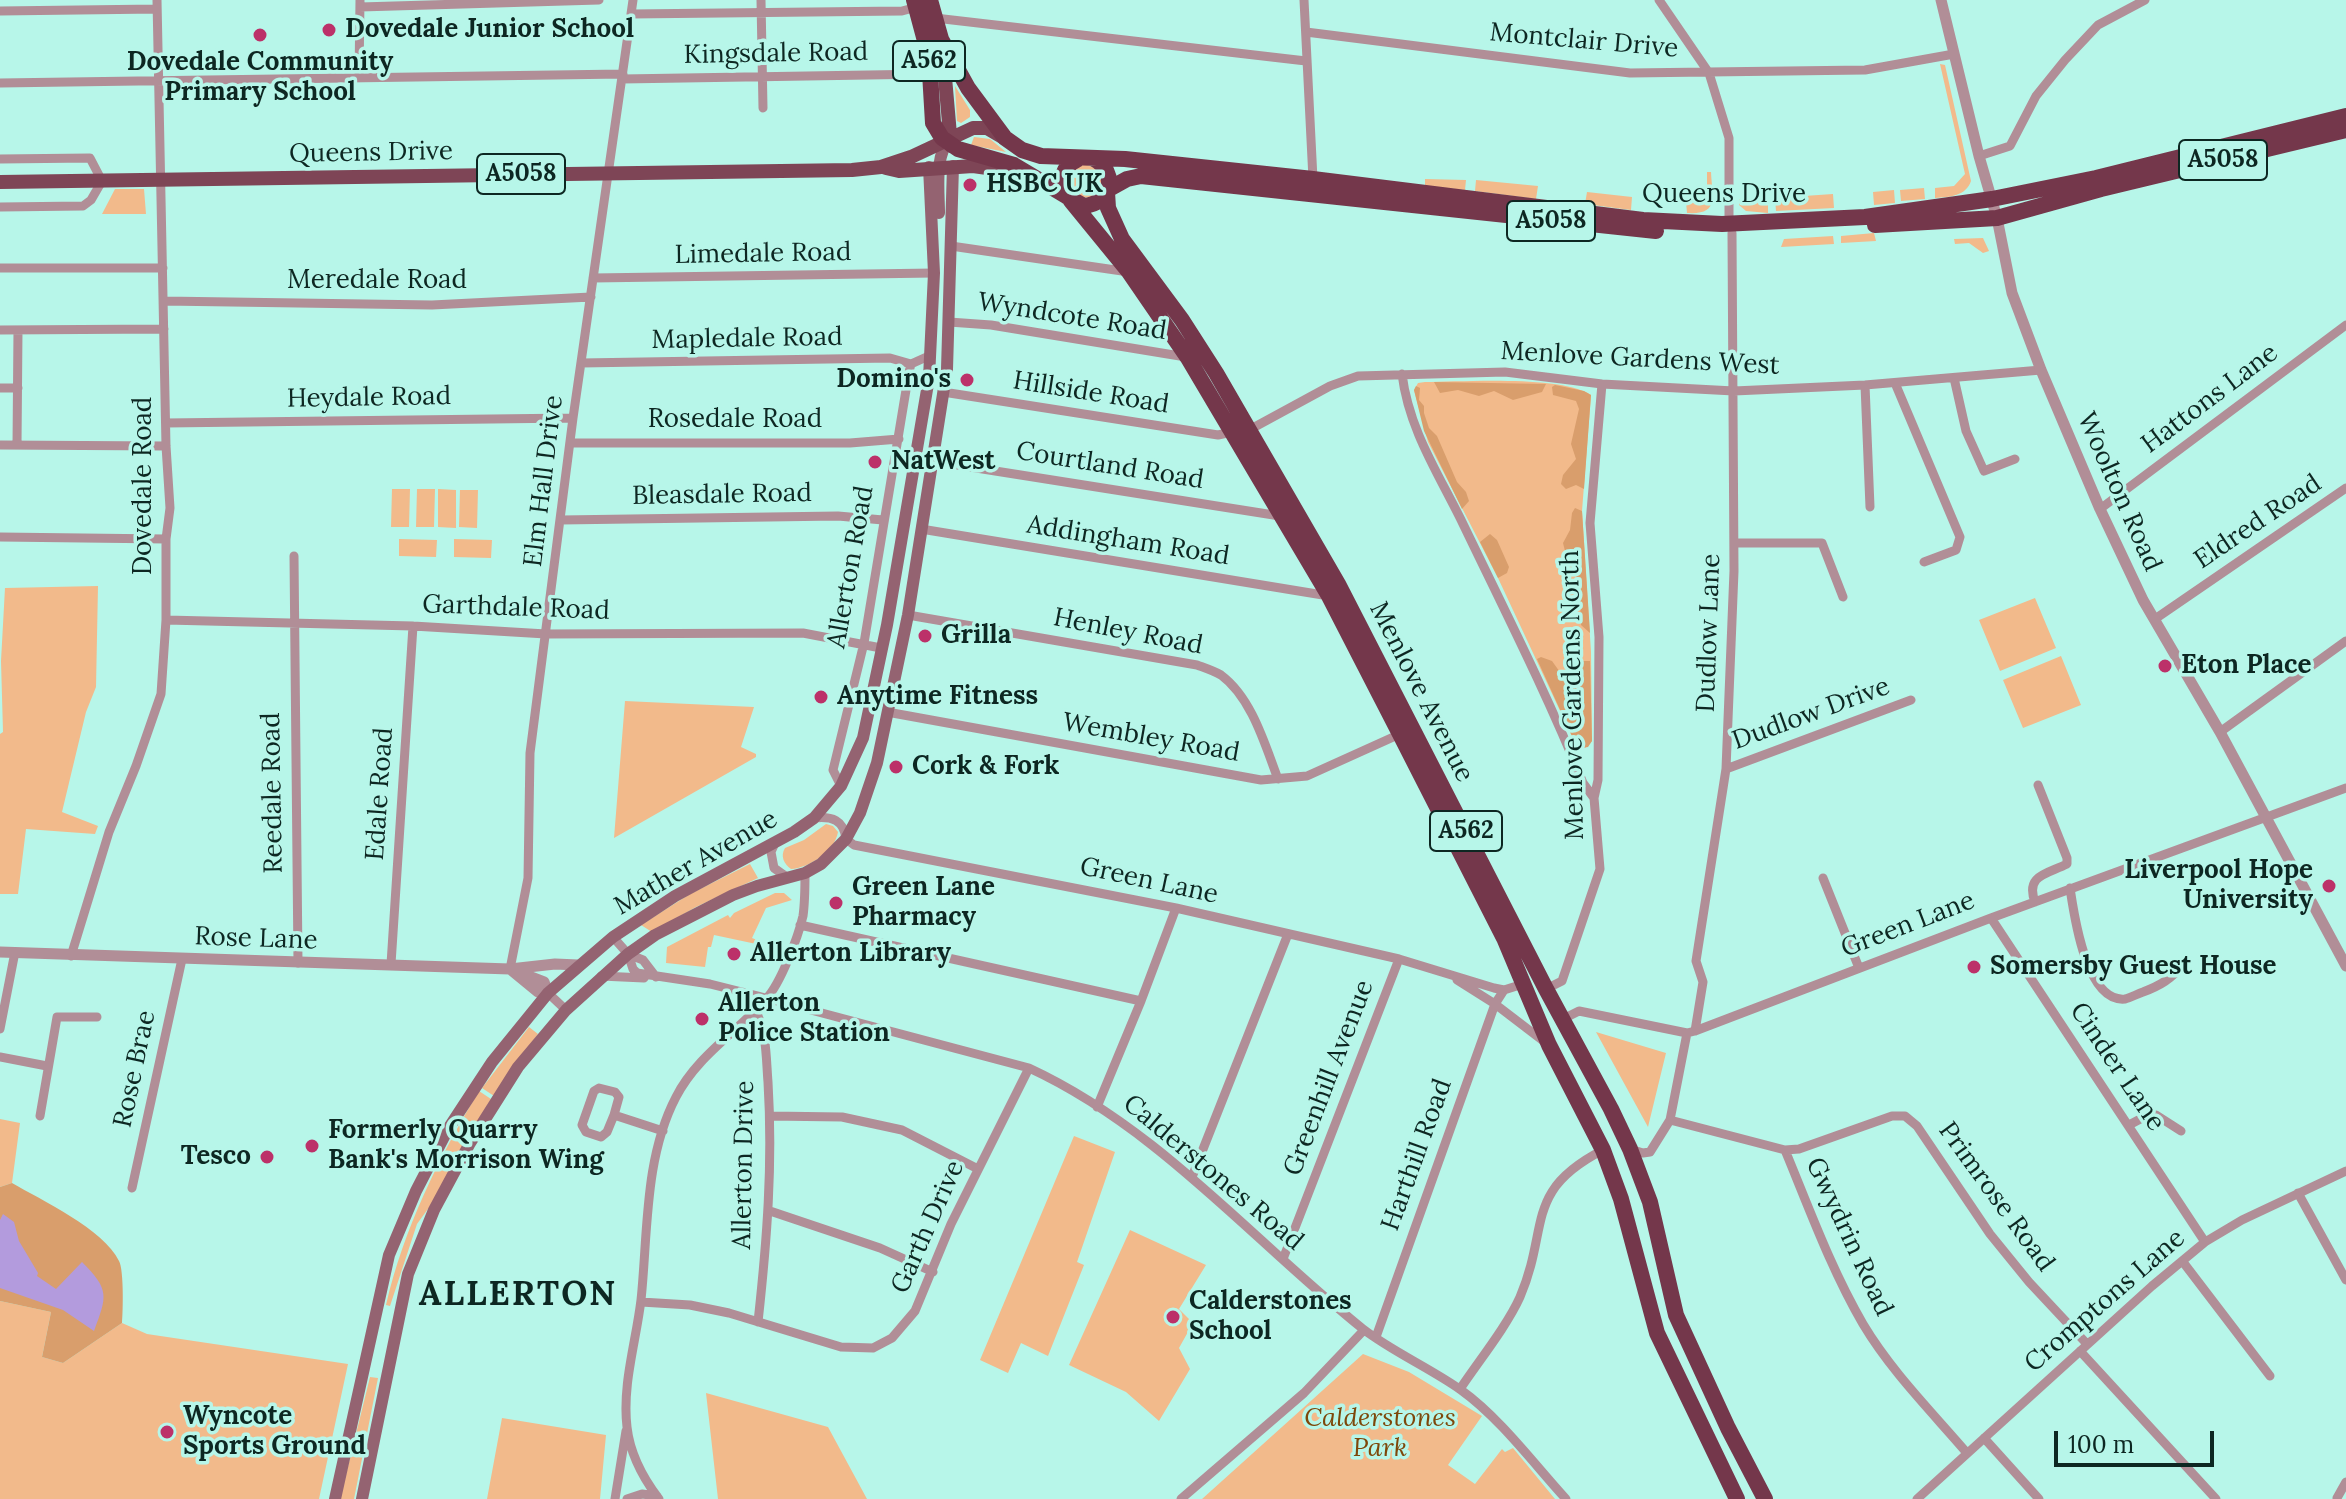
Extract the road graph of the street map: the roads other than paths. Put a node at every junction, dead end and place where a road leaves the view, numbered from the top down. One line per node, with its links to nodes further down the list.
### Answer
1 (599, 0): 10 (street)
2 (633, 0): 13 (street, Elm Hall Drive)
3 (761, 0): 12 (street)
4 (1304, 0): 15 (street)
5 (1659, 0): 19 (street, Dudlow Lane)
6 (1941, 0): 17 (street, Woolton Road)
7 (2145, 0): 31 (street)
8 (920, 2): 12 (street); 14 (highway, Allerton Road / A562); 20 (highway, A562)
9 (157, 4): 11 (street); 24 (street, Dovedale Road)
10 (360, 4): 23 (street)
11 (0, 11)
12 (761, 13): 13 (street); 22 (street)
13 (631, 14): 21 (street, Elm Hall Drive)
14 (935, 18): 16 (highway, Allerton Road / A562); 18 (street)
15 (1306, 32): 18 (street); 19 (street, Montclair Drive)
16 (941, 39): 29 (highway, A562); 30 (main road, Allerton Road)
17 (1954, 54): 19 (street, Montclair Drive); 31 (street, Woolton Road)
18 (1306, 61): 39 (street)
19 (1709, 73): 49 (street, Dudlow Lane)
20 (930, 74): 22 (street, Kingsdale Road); 30 (highway, A562)
21 (622, 76): 22 (street, Kingsdale Road); 23 (street, Kingsdale Road); 37 (street, Elm Hall Drive)
22 (762, 76): 26 (street)
23 (359, 78): 24 (street, Kingsdale Road)
24 (159, 79): 25 (street, Kingsdale Road); 40 (street, Dovedale Road)
25 (0, 83)
26 (763, 108)
27 (2346, 116): 46 (highway, Queens Drive / A5058)
28 (2346, 130): 48 (highway, Queens Drive / A5058)
29 (1005, 138): 30 (main road, Queens Drive / A5058); 33 (highway, A562)
30 (945, 143): 34 (main road, Queens Drive / A5058); 35 (main road, Allerton Road); 35 (main road, Allerton Road); 38 (highway, Queens Drive / A562)
31 (1979, 156): 46 (street, Woolton Road)
32 (0, 159): 41 (street)
33 (1086, 159): 39 (highway, Queens Drive / A5058); 43 (highway, A562); 45 (highway)
34 (881, 167): 36 (main road, Queens Drive / A5058); 37 (main road, Queens Drive / A5058)
35 (941, 167): 36 (main road, Queens Drive / A5058); 38 (main road, Queens Drive / A5058); 44 (main road, Allerton Road); 50 (main road, Allerton Road); 51 (main road)
36 (899, 171): 44 (main road)
37 (608, 173): 40 (main road, Queens Drive / A5058); 56 (street, Elm Hall Drive)
38 (1031, 175): 45 (highway, Queens Drive / A562)
39 (1313, 179): 49 (highway, Queens Drive / A5058)
40 (161, 180): 41 (main road, Queens Drive / A5058); 53 (street, Dovedale Road)
41 (102, 181): 42 (main road, Queens Drive / A5058); 47 (street)
42 (0, 182)
43 (1108, 190): 45 (highway); 49 (highway, Queens Drive / A5058); 80 (highway, Menlove Avenue / A562)
44 (931, 193): 51 (main road, Allerton Road)
45 (1069, 198): 54 (highway, Menlove Avenue / A562)
46 (1992, 199): 48 (street, Woolton Road); 49 (highway, Queens Drive / A5058)
47 (0, 207)
48 (1997, 218): 49 (highway, Queens Drive / A5058); 68 (street, Woolton Road)
49 (1731, 229): 76 (street, Dudlow Lane)
50 (951, 246): 54 (street); 59 (main road, Allerton Road)
51 (934, 256): 55 (main road, Allerton Road)
52 (0, 268): 53 (street)
53 (163, 268): 58 (street, Dovedale Road)
54 (1129, 272): 65 (highway, Menlove Avenue / A562)
55 (934, 273): 56 (street, Limedale Road); 64 (main road, Allerton Road)
56 (593, 278): 57 (street, Elm Hall Drive)
57 (591, 297): 58 (street, Meredale Road); 66 (street, Elm Hall Drive)
58 (164, 301): 61 (street, Dovedale Road)
59 (949, 322): 65 (street, Wyndcote Road); 77 (main road, Allerton Road)
60 (2346, 325): 90 (street, Hattons Lane)
61 (164, 329): 63 (street); 79 (street, Dovedale Road)
62 (0, 330): 63 (street)
63 (18, 330): 75 (street)
64 (931, 355): 67 (street); 110 (main road, Allerton Road)
65 (1188, 358): 80 (highway, Menlove Avenue / A562)
66 (581, 363): 67 (street, Mapledale Road); 78 (street, Elm Hall Drive)
67 (911, 364): 81 (street, Allerton Road)
68 (2041, 370): 70 (street, Menlove Gardens West); 90 (street, Woolton Road)
69 (1402, 374): 72 (street, Menlove Gardens West); 80 (street, Menlove Gardens West); 120 (street)
70 (1954, 378): 71 (street, Menlove Gardens West); 86 (street)
71 (1895, 383): 73 (street, Menlove Gardens West); 99 (street)
72 (1602, 384): 76 (street, Menlove Gardens West); 120 (street, Menlove Gardens North)
73 (1865, 385): 76 (street, Menlove Gardens West); 89 (street)
74 (0, 388): 75 (street)
75 (18, 388): 84 (street)
76 (1734, 391): 97 (street, Dudlow Lane)
77 (943, 392): 80 (street, Hillside Road); 87 (main road, Allerton Road)
78 (573, 418): 79 (street, Heydale Road); 82 (street, Elm Hall Drive)
79 (166, 423): 85 (street, Dovedale Road)
80 (1241, 431): 91 (highway, Menlove Avenue / A562); 153 (highway, Menlove Avenue / A562)
81 (899, 439): 82 (street, Rosedale Road); 93 (street, Allerton Road)
82 (570, 443): 92 (street, Elm Hall Drive)
83 (0, 445): 84 (street)
84 (17, 445): 85 (street)
85 (166, 446): 96 (street, Dovedale Road)
86 (2015, 459)
87 (932, 461): 91 (street, Courtland Road); 94 (main road, Allerton Road)
88 (2346, 488): 103 (street, Eldred Road)
89 (1870, 507)
90 (2100, 509): 103 (street, Woolton Road)
91 (1282, 516): 100 (highway, Menlove Avenue / A562)
92 (561, 520): 93 (street, Bleasdale Road); 107 (street, Elm Hall Drive)
93 (883, 520): 109 (street, Allerton Road)
94 (921, 529): 100 (street, Addingham Road); 102 (main road, Allerton Road)
95 (0, 537): 96 (street)
96 (166, 539): 104 (street, Dovedale Road)
97 (1734, 543): 101 (street); 115 (street, Dudlow Lane)
98 (294, 556): 105 (street, Reedale Road)
99 (1924, 562)
100 (1329, 596): 114 (highway, Menlove Avenue / A562)
101 (1843, 597)
102 (908, 615): 112 (main road, Allerton Road); 116 (street, Henley Road)
103 (2155, 619): 113 (street, Woolton Road)
104 (166, 620): 105 (street, Garthdale Road); 139 (street, Dovedale Road)
105 (294, 622): 106 (street, Garthdale Road); 142 (street, Reedale Road)
106 (413, 626): 107 (street, Garthdale Road); 143 (street, Edale Road)
107 (546, 634): 109 (street, Garthdale Road); 148 (street, Elm Hall Drive)
108 (2346, 641): 113 (street)
109 (864, 643): 110 (street, Garthdale Road); 118 (street, Allerton Road)
110 (881, 648): 118 (main road, Allerton Road)
111 (1911, 700): 115 (street, Dudlow Drive)
112 (887, 712): 116 (street, Wembley Road); 121 (main road, Allerton Road)
113 (2220, 732): 122 (street, Woolton Road)
114 (1400, 734): 116 (street, Wembley Road); 152 (highway, Menlove Avenue / A562)
115 (1726, 769): 164 (street, Dudlow Lane)
116 (1278, 779)
117 (2038, 785): 130 (street)
118 (841, 786): 123 (main road, Mather Avenue)
119 (2346, 788): 122 (street, Green Lane)
120 (1594, 798): 153 (street, Menlove Gardens North)
121 (860, 813): 124 (main road, Mather Avenue)
122 (2266, 816): 129 (street, Green Lane); 146 (street, Woolton Road)
123 (814, 818): 124 (street); 125 (main road, Mather Avenue)
124 (846, 839): 126 (main road, Mather Avenue); 131 (street, Green Lane)
125 (775, 843): 127 (street); 135 (main road, Mather Avenue)
126 (805, 873): 127 (main road, Mather Avenue); 133 (street)
127 (788, 878): 138 (main road, Mather Avenue)
128 (1823, 878): 147 (street)
129 (2070, 888): 130 (street, Green Lane); 144 (street)
130 (2035, 902): 132 (street, Green Lane)
131 (1176, 908): 134 (street, Green Lane); 157 (street)
132 (1991, 918): 147 (street, Green Lane); 175 (street, Cinder Lane)
133 (800, 925): 156 (street); 157 (street)
134 (1288, 934): 141 (street, Green Lane); 183 (street)
135 (613, 937): 138 (street); 145 (main road, Mather Avenue)
136 (0, 952): 137 (street, Rose Lane)
137 (15, 952): 139 (street, Rose Lane); 163 (street)
138 (628, 954): 150 (main road, Mather Avenue); 151 (street)
139 (71, 956): 140 (street, Rose Lane)
140 (182, 959): 142 (street, Rose Lane); 184 (street, Rose Brae)
141 (1399, 959): 149 (street, Green Lane); 188 (street, Greenhill Avenue)
142 (298, 963): 143 (street, Rose Lane)
143 (391, 964): 148 (street, Rose Lane)
144 (2183, 964)
145 (578, 965): 148 (street, Rose Lane); 155 (main road, Mather Avenue)
146 (2346, 966)
147 (1859, 968): 164 (street, Green Lane)
148 (510, 969): 155 (street)
149 (1442, 971): 154 (street, Green Lane); 158 (street, Green Lane)
150 (601, 976): 151 (street); 159 (main road, Mather Avenue)
151 (656, 977): 156 (street)
152 (1523, 984): 153 (highway); 154 (street); 166 (highway, Menlove Avenue / A562)
153 (1546, 989): 162 (highway, Menlove Avenue / A562)
154 (1504, 990): 158 (street, Harthill Road)
155 (548, 993): 159 (street); 197 (main road, Mather Avenue)
156 (767, 998): 160 (street); 169 (street, Calderstones Road)
157 (1141, 1001): 170 (street)
158 (1495, 1004): 166 (street, Green Lane); 195 (street, Harthill Road)
159 (566, 1010): 198 (main road, Mather Avenue)
160 (755, 1010): 173 (street, Allerton Drive); 176 (street)
161 (97, 1017): 168 (street)
162 (1563, 1019): 164 (street); 165 (highway, Menlove Avenue / A562)
163 (0, 1029)
164 (1691, 1032): 174 (street, Dudlow Lane)
165 (1575, 1042): 166 (highway); 178 (highway, Menlove Avenue / A562)
166 (1550, 1049): 179 (highway, Menlove Avenue / A562)
167 (0, 1057): 168 (street)
168 (47, 1066): 172 (street)
169 (1029, 1068): 170 (street, Calderstones Road); 181 (street, Garth Drive)
170 (1097, 1107): 183 (street, Calderstones Road)
171 (614, 1115): 171 (street); 176 (street)
172 (40, 1116)
173 (770, 1116): 181 (street); 186 (street, Allerton Drive)
174 (1670, 1120): 178 (street, Dudlow Lane); 180 (street, Primrose Road)
175 (2129, 1125): 177 (street); 187 (street, Cinder Lane)
176 (663, 1131): 192 (street)
177 (2181, 1131)
178 (1630, 1149): 215 (highway, Menlove Avenue / A562)
179 (1603, 1150): 200 (street); 214 (highway, Menlove Avenue / A562)
180 (1785, 1150): 196 (street, Primrose Road); 203 (street, Gwydrin Road)
181 (978, 1169): 190 (street, Garth Drive)
182 (2346, 1171): 185 (street, Cromptons Lane)
183 (1192, 1177): 188 (street, Calderstones Road)
184 (132, 1188)
185 (2298, 1193): 187 (street, Cromptons Lane); 191 (street)
186 (770, 1211): 190 (street); 193 (street, Allerton Drive)
187 (2205, 1242): 189 (street, Cromptons Lane)
188 (1283, 1259): 194 (street, Calderstones Road)
189 (2183, 1262): 196 (street, Cromptons Lane); 199 (street)
190 (933, 1272): 193 (street, Garth Drive)
191 (2346, 1280)
192 (641, 1302): 193 (street, Garth Drive); 201 (street)
193 (758, 1322)
194 (1364, 1330): 195 (street, Calderstones Road); 212 (street)
195 (1376, 1337): 200 (street, Calderstones Road)
196 (2083, 1348): 202 (street, Cromptons Lane); 217 (street)
197 (367, 1349): 198 (main road); 208 (main road, Mather Avenue)
198 (390, 1355): 209 (main road, Mather Avenue)
199 (2270, 1376)
200 (1460, 1389): 213 (street, Calderstones Road)
201 (627, 1428): 206 (street); 210 (street)
202 (1984, 1438): 203 (street, Cromptons Lane); 216 (street)
203 (1967, 1453): 205 (street, Cromptons Lane)
204 (2346, 1482): 207 (street)
205 (1925, 1497)
206 (658, 1498): 211 (street)
207 (2337, 1498)
208 (335, 1499)
209 (362, 1499)
210 (615, 1499)
211 (627, 1499)
212 (1181, 1499)
213 (1566, 1499)
214 (1737, 1499)
215 (1765, 1499)
216 (2039, 1499)
217 (2215, 1499)

